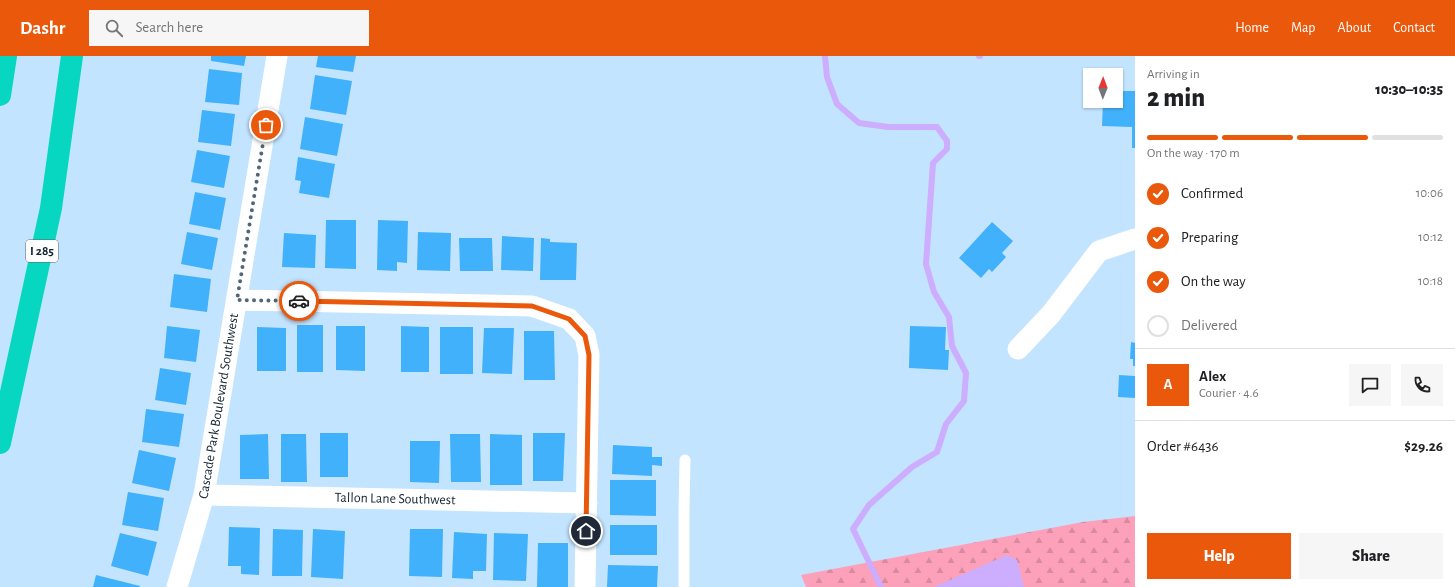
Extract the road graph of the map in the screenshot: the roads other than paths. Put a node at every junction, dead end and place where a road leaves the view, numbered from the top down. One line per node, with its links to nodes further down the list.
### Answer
1 (6, 56): 4 (highway)
2 (72, 56): 8 (highway, I 285)
3 (277, 56): 6 (street, Cascade Park Boulevard Southwest)
4 (0, 96)
5 (1135, 238): 7 (street)
6 (237, 300): 10 (street, Cascade Park Boulevard Southwest); 11 (street)
7 (1018, 348)
8 (0, 444)
9 (685, 460): 14 (lane)
10 (204, 495): 11 (street, Tallon Lane Southwest); 12 (street, Cascade Park Boulevard Southwest)
11 (587, 503): 13 (street)
12 (177, 587)
13 (585, 587)
14 (684, 587)

